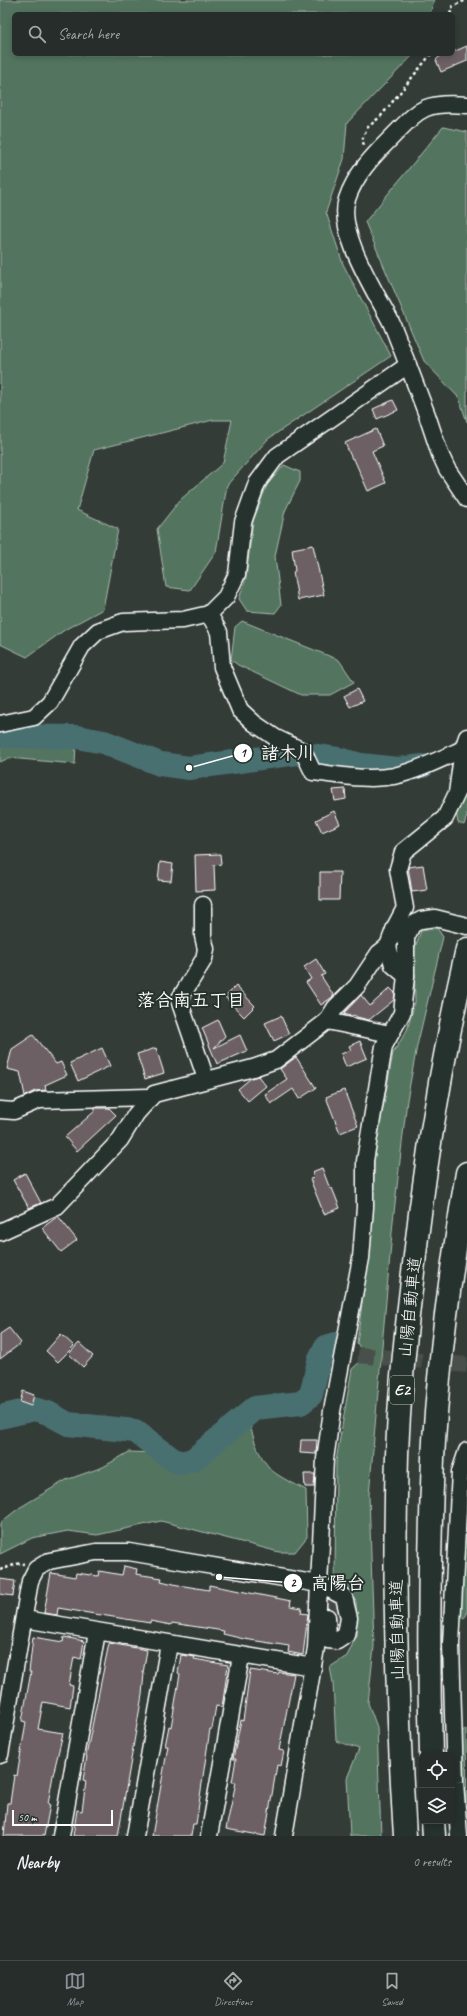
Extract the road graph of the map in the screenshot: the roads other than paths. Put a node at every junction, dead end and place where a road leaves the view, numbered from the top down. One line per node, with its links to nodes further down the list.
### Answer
1 (467, 105): 2 (street)
2 (408, 365): 3 (street); 4 (street)
3 (467, 499)
4 (209, 614): 5 (street); 6 (street)
5 (0, 724)
6 (465, 743): 9 (street)
7 (203, 905): 14 (street)
8 (467, 926): 11 (street)
9 (388, 946): 11 (street); 12 (street)
10 (467, 949): 33 (highway, 山陽自動車道 / E2)
11 (406, 976): 13 (street)
12 (327, 1022): 13 (street); 14 (street)
13 (390, 1034): 20 (street)
14 (206, 1080): 15 (street)
15 (149, 1097): 16 (street); 18 (street)
16 (0, 1110)
17 (467, 1173): 26 (highway, 山陽自動車道 / E2)
18 (0, 1232)
19 (467, 1451): 35 (street)
20 (319, 1584): 21 (street); 25 (street)
21 (24, 1619): 22 (street); 27 (street)
22 (97, 1632): 23 (street); 29 (street)
23 (169, 1644): 24 (street); 30 (street)
24 (241, 1656): 25 (street); 31 (street)
25 (313, 1667): 32 (street)
26 (431, 1752)
27 (0, 1755)
28 (433, 1824): 34 (highway)
29 (61, 1836)
30 (135, 1836)
31 (209, 1836)
32 (284, 1836)
33 (405, 1836)
34 (434, 1836)
35 (459, 1836)

